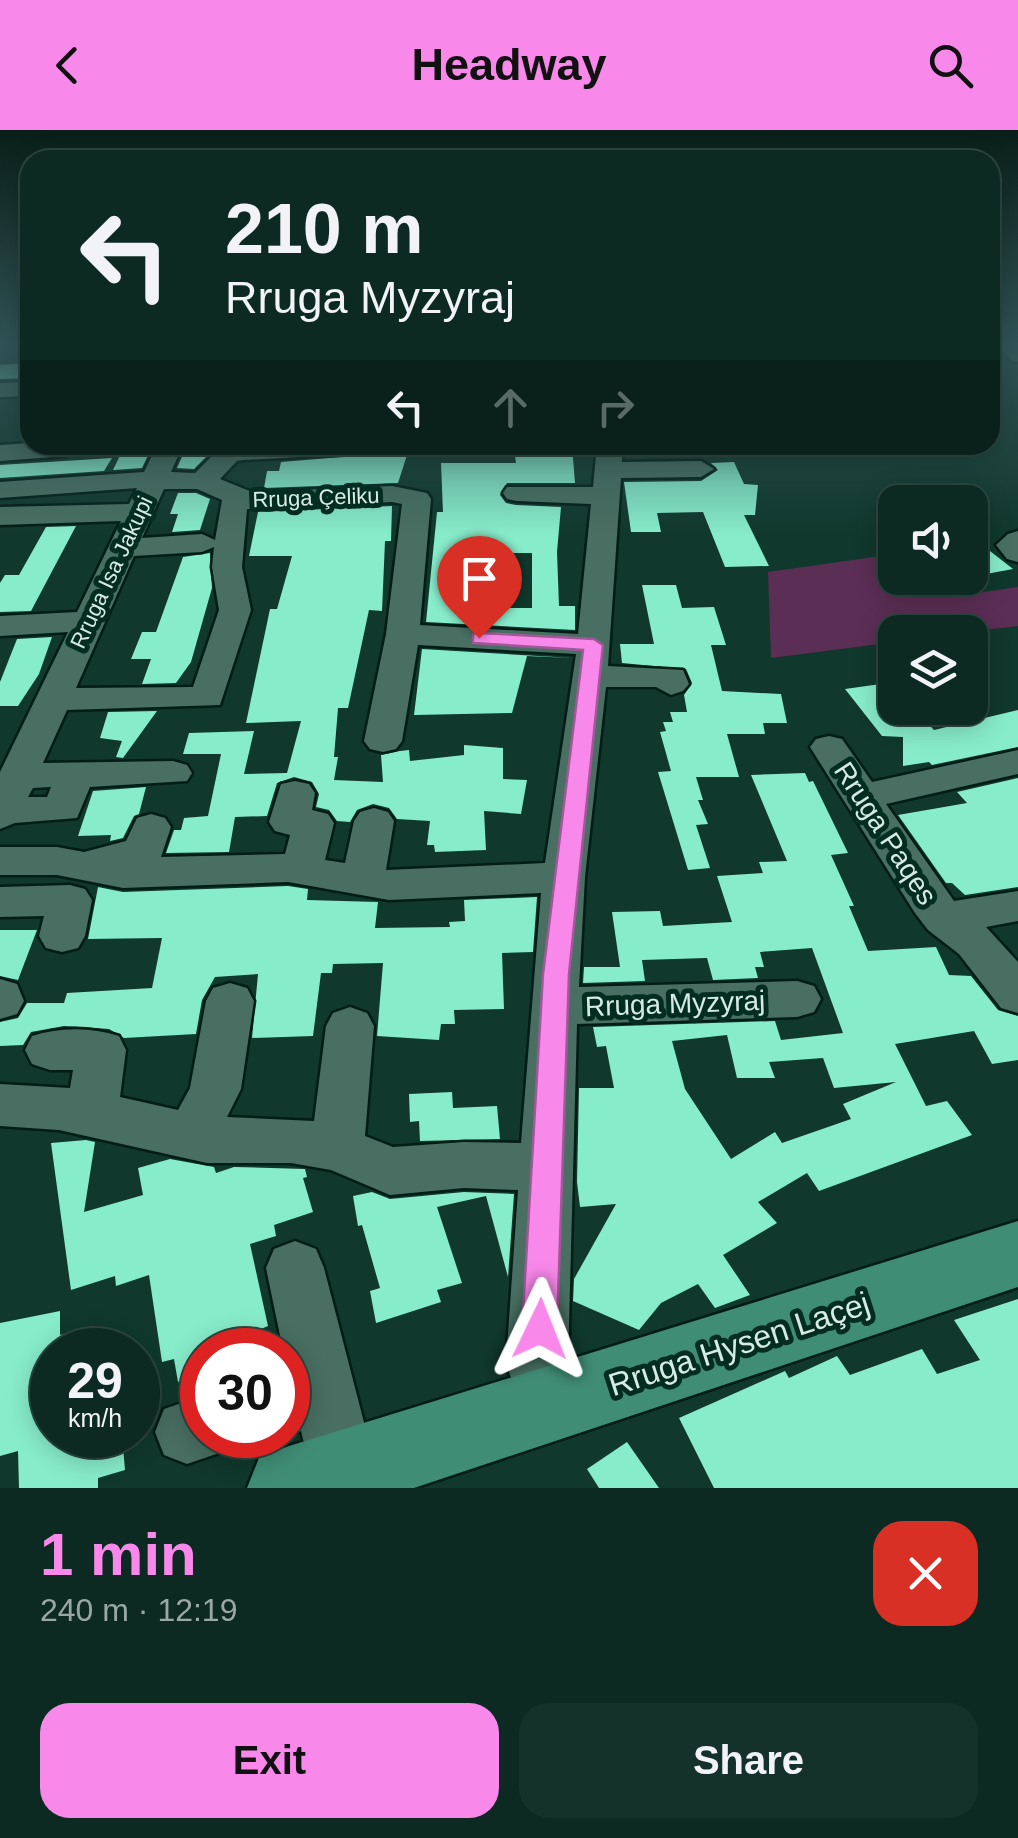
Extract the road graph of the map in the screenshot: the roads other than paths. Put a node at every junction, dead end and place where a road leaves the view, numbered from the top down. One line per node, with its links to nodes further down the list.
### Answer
1 (165, 455): 5 (street, Rruga Isa Jakupi)
2 (232, 455): 6 (street)
3 (701, 469): 4 (street)
4 (608, 470): 8 (street); 17 (street, Rruga Myzyraj)
5 (153, 481): 6 (street, Rruga Çeliku); 7 (street, Rruga Çeliku); 12 (street, Rruga Isa Jakupi)
6 (201, 481): 9 (street, Rruga Çeliku)
7 (0, 490)
8 (518, 493)
9 (239, 499): 16 (street, Rruga Çeliku); 20 (street)
10 (0, 516): 12 (street)
11 (171, 528): 12 (street)
12 (127, 537): 13 (street); 14 (street, Rruga Isa Jakupi)
13 (190, 551)
14 (88, 621): 15 (street); 20 (street, Rruga Isa Jakupi)
15 (0, 626)
16 (403, 634): 17 (street); 21 (street, Rruga Çeliku)
17 (592, 660): 19 (street); 34 (street, Rruga Myzyraj)
18 (140, 674): 20 (street)
19 (671, 684)
20 (57, 687): 25 (street, Rruga Isa Jakupi)
21 (383, 740)
22 (830, 747): 28 (street, Rruga Paqes)
23 (1018, 762): 28 (street)
24 (172, 774): 25 (street)
25 (10, 780): 26 (street)
26 (71, 785)
27 (295, 793): 32 (street)
28 (862, 797): 38 (street, Rruga Paqes)
29 (151, 826): 31 (street)
30 (0, 862): 31 (street)
31 (86, 864): 33 (street)
32 (302, 870): 33 (street); 34 (street)
33 (153, 872): 35 (street)
34 (564, 876): 43 (street, Rruga Myzyraj)
35 (202, 893)
36 (0, 902): 39 (street)
37 (1018, 906): 38 (street, Rruga Paqes)
38 (944, 919): 40 (street, Rruga Paqes)
39 (62, 936)
40 (1018, 995)
41 (797, 999): 43 (street, Rruga Myzyraj)
42 (230, 1001): 48 (street)
43 (554, 1006): 50 (street, Rruga Myzyraj)
44 (350, 1026): 49 (street)
45 (50, 1050): 47 (street)
46 (0, 1106): 47 (street)
47 (85, 1112): 48 (street)
48 (191, 1136): 49 (street)
49 (337, 1148): 50 (street)
50 (546, 1167): 54 (street, Rruga Myzyraj)
51 (1018, 1254): 54 (main road, Rruga Hysen Laçej)
52 (296, 1268): 53 (street, Rruga Hysen Laçej)
53 (301, 1328)
54 (549, 1405): 56 (main road, Rruga Hysen Laçej)
55 (310, 1414): 56 (street, Rruga Hysen Laçej)
56 (327, 1482)

